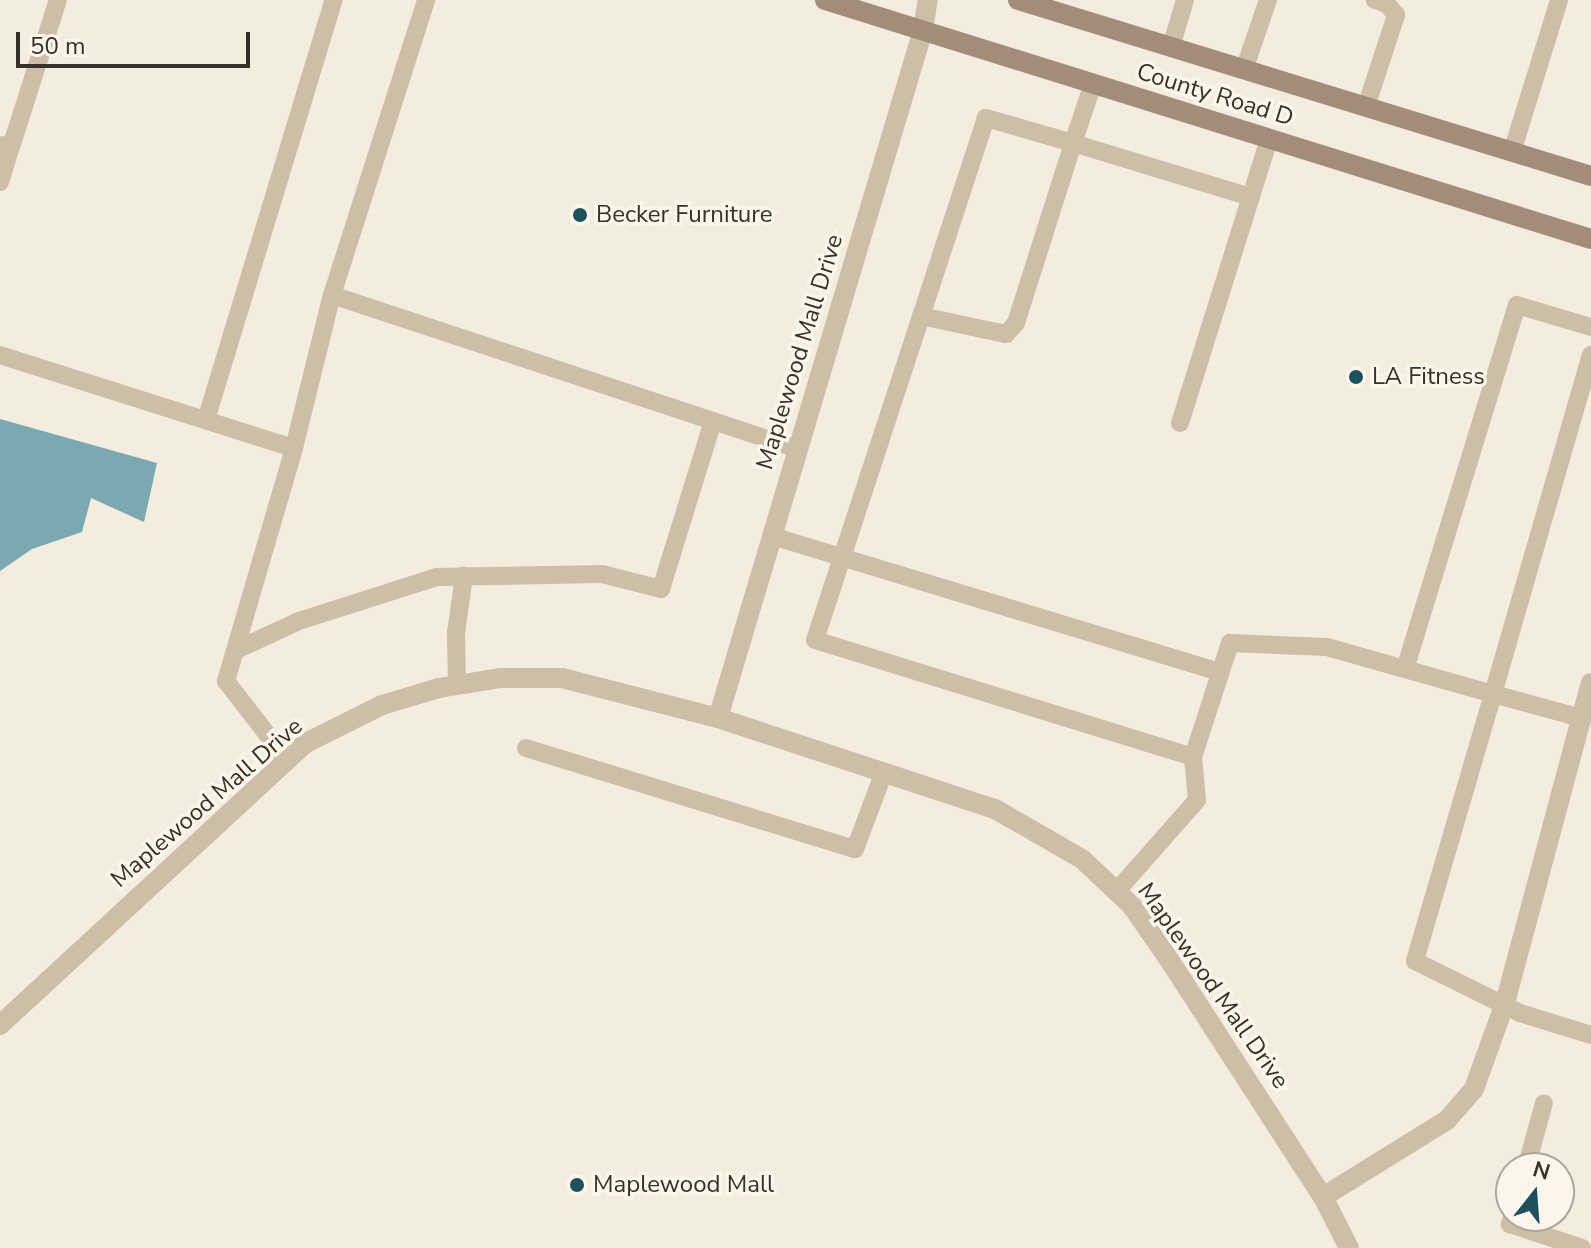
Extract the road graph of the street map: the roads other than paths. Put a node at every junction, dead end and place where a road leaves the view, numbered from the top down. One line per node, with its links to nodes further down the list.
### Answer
1 (58, 0): 18 (lane)
2 (334, 0): 29 (lane)
3 (426, 0): 24 (lane)
4 (825, 0): 11 (street, County Road D)
5 (928, 0): 11 (street, Maplewood Mall Drive)
6 (1018, 0): 12 (street, County Road D)
7 (1185, 0): 12 (lane)
8 (1268, 0): 13 (lane)
9 (1375, 0): 15 (lane)
10 (1559, 0): 19 (lane)
11 (923, 30): 14 (street, County Road D); 33 (street, Maplewood Mall Drive)
12 (1171, 47): 13 (street, County Road D)
13 (1244, 70): 15 (street, County Road D)
14 (1093, 84): 16 (street, County Road D); 17 (lane)
15 (1366, 107): 19 (street, County Road D)
16 (1269, 139): 22 (lane); 23 (street, County Road D)
17 (1073, 143): 22 (lane); 25 (lane); 25 (lane)
18 (6, 146): 21 (lane)
19 (1512, 152): 20 (street, County Road D)
20 (1591, 176)
21 (0, 182)
22 (1251, 197): 31 (lane)
23 (1591, 239)
24 (332, 295): 30 (lane); 32 (lane)
25 (921, 316): 35 (lane)
26 (1591, 327): 38 (lane)
27 (0, 355): 29 (lane)
28 (1591, 355): 42 (lane)
29 (206, 420): 32 (lane)
30 (713, 421): 33 (lane); 36 (lane)
31 (1180, 423)
32 (294, 448): 37 (lane)
33 (798, 449): 34 (street, Maplewood Mall Drive)
34 (772, 536): 35 (lane); 44 (street, Maplewood Mall Drive)
35 (842, 557): 39 (lane); 46 (lane)
36 (464, 576): 37 (lane); 41 (lane)
37 (236, 650): 47 (lane)
38 (1405, 669): 39 (lane); 42 (lane)
39 (1221, 672): 46 (lane)
40 (1591, 683): 43 (street)
41 (457, 685): 44 (street, Maplewood Mall Drive); 47 (street, Maplewood Mall Drive)
42 (1493, 694): 43 (lane); 50 (lane)
43 (1586, 712): 50 (street)
44 (718, 718): 48 (street, Maplewood Mall Drive)
45 (526, 748): 48 (lane)
46 (1193, 757): 49 (lane)
47 (287, 760): 51 (street, Maplewood Mall Drive)
48 (884, 772): 49 (street, Maplewood Mall Drive)
49 (1116, 892): 55 (street, Maplewood Mall Drive)
50 (1505, 1003): 52 (lane); 55 (street)
51 (3, 1016)
52 (1591, 1035)
53 (1544, 1103): 54 (lane)
54 (1530, 1152)
55 (1323, 1197): 57 (street, Maplewood Mall Drive)
56 (1534, 1232): 58 (lane)
57 (1349, 1248)
58 (1582, 1248)

